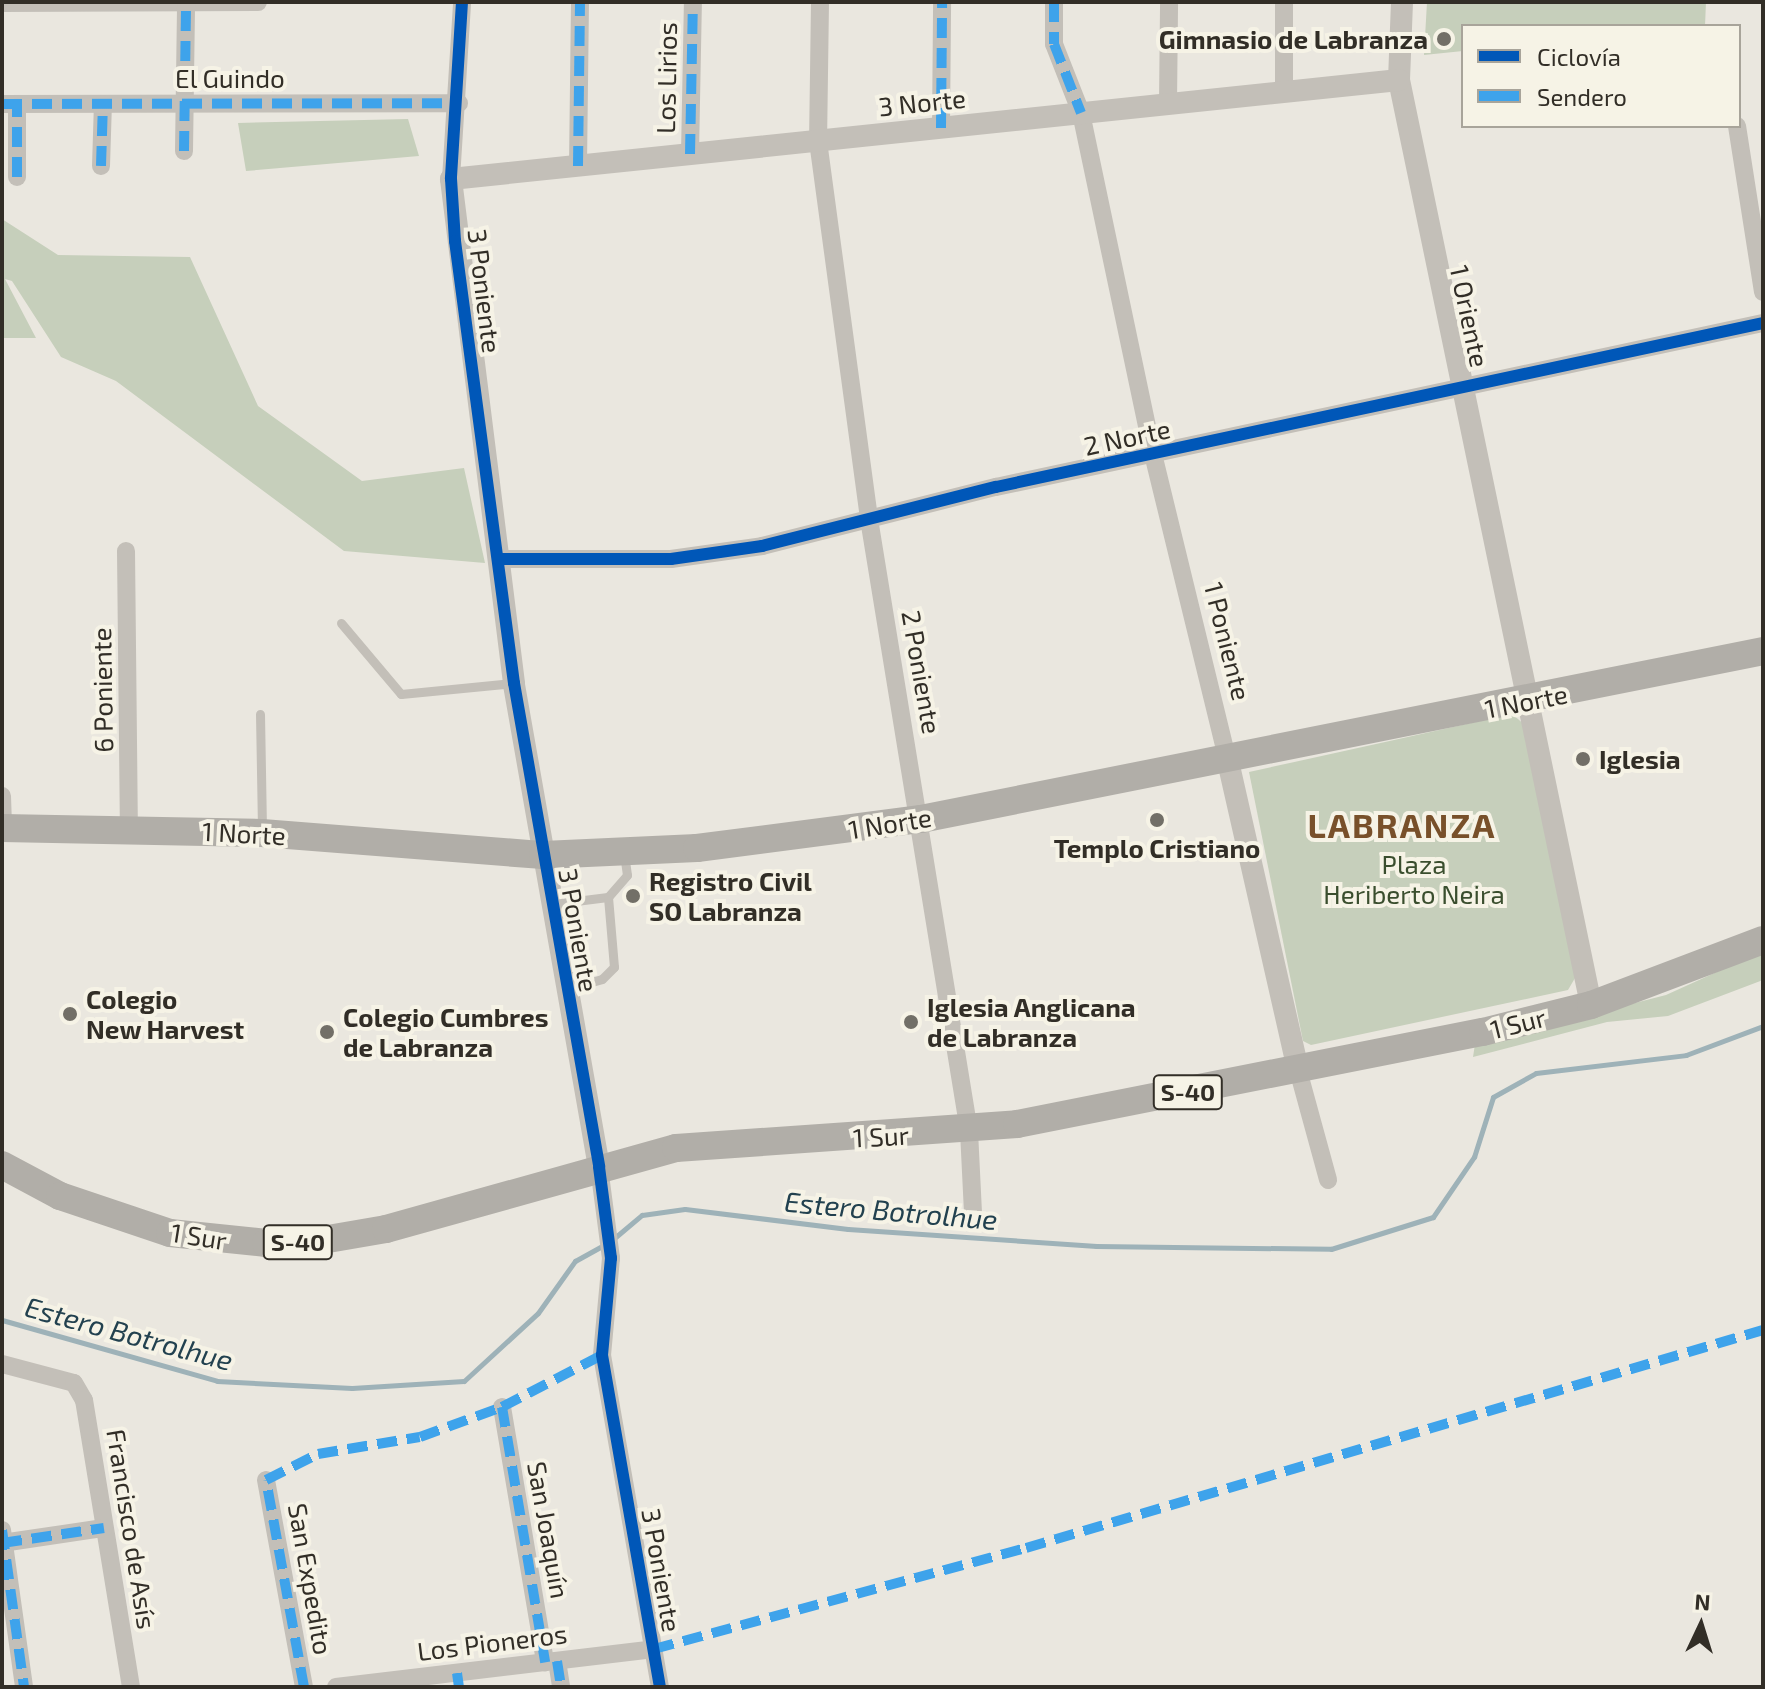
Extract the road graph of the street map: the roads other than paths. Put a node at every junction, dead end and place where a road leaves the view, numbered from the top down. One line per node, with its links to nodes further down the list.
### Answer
1 (186, 2): 2 (street); 12 (street); 18 (street)
2 (258, 2)
3 (462, 2): 15 (street)
4 (580, 2): 27 (street)
5 (693, 2): 25 (street, Los Lirios)
6 (820, 2): 23 (street, 2 Poniente)
7 (942, 2): 21 (street)
8 (1054, 2): 20 (street, 1 Poniente)
9 (1169, 2): 19 (street)
10 (1284, 2): 14 (street)
11 (1402, 2): 13 (street, 1 Oriente)
12 (2, 3)
13 (1399, 80): 14 (street, 3 Norte); 32 (street, 1 Oriente)
14 (1284, 92): 19 (street, 3 Norte)
15 (459, 103): 18 (street, El Guindo); 29 (street)
16 (10, 104): 17 (street, El Guindo); 28 (street)
17 (103, 104): 18 (street, El Guindo); 26 (street)
18 (185, 104): 24 (street)
19 (1168, 104): 20 (street, 3 Norte)
20 (1081, 113): 21 (street, 3 Norte); 33 (street, 1 Poniente)
21 (941, 128): 23 (street, 3 Norte)
22 (1737, 128): 30 (street)
23 (818, 141): 25 (street, 3 Norte); 34 (street, 2 Poniente)
24 (184, 151)
25 (690, 154): 27 (street, 3 Norte)
26 (101, 166)
27 (578, 166): 29 (street, 3 Norte)
28 (17, 177)
29 (451, 179): 36 (street, 3 Poniente)
30 (1763, 292)
31 (1763, 323): 32 (street, 2 Norte)
32 (1462, 386): 33 (street, 2 Norte); 40 (street, 1 Oriente)
33 (1153, 454): 34 (street, 2 Norte); 42 (street, 1 Poniente)
34 (869, 519): 36 (street, 2 Norte); 44 (street, 2 Poniente)
35 (126, 551): 46 (street, 6 Poniente)
36 (498, 559): 39 (street, 3 Poniente)
37 (341, 623): 39 (lane)
38 (1763, 651): 40 (main road, 1 Norte)
39 (514, 683): 49 (street, 3 Poniente)
40 (1527, 702): 42 (main road, 1 Norte); 54 (street, 1 Oriente)
41 (260, 714): 47 (lane)
42 (1227, 757): 44 (main road, 1 Norte); 55 (street, 1 Poniente)
43 (2, 796): 45 (street)
44 (921, 819): 48 (main road, 1 Norte); 56 (street, 2 Poniente)
45 (3, 828): 46 (main road, 1 Norte)
46 (129, 828): 47 (main road, 1 Norte)
47 (262, 833): 49 (main road, 1 Norte)
48 (624, 854): 49 (main road, 1 Norte); 50 (lane)
49 (543, 855): 51 (street, 3 Poniente)
50 (608, 897): 51 (lane); 53 (lane)
51 (552, 904): 53 (street, 3 Poniente)
52 (1763, 940): 54 (main road, 1 Sur / S-40)
53 (567, 989): 58 (street, 3 Poniente)
54 (1591, 1005): 55 (main road, 1 Sur / S-40)
55 (1298, 1070): 56 (main road, 1 Sur / S-40); 59 (street, 1 Poniente)
56 (969, 1131): 58 (main road, 1 Sur / S-40); 60 (street, 2 Poniente)
57 (2, 1165): 58 (main road, 1 Sur / S-40)
58 (599, 1167): 66 (street, 3 Poniente)
59 (1328, 1180)
60 (973, 1212)
61 (2, 1364): 64 (street, Francisco de Asís)
62 (502, 1407): 67 (street, San Joaquín)
63 (266, 1480): 72 (street, San Expedito)
64 (104, 1528): 65 (street); 71 (street, Francisco de Asís)
65 (3, 1538): 70 (street)
66 (654, 1649): 67 (street, Los Pioneros); 74 (street, 3 Poniente)
67 (551, 1661): 68 (street, Los Pioneros); 73 (street, San Joaquín)
68 (458, 1680): 69 (street, Los Pioneros)
69 (349, 1686)
70 (24, 1687)
71 (131, 1687)
72 (304, 1687)
73 (561, 1687)
74 (660, 1687)

